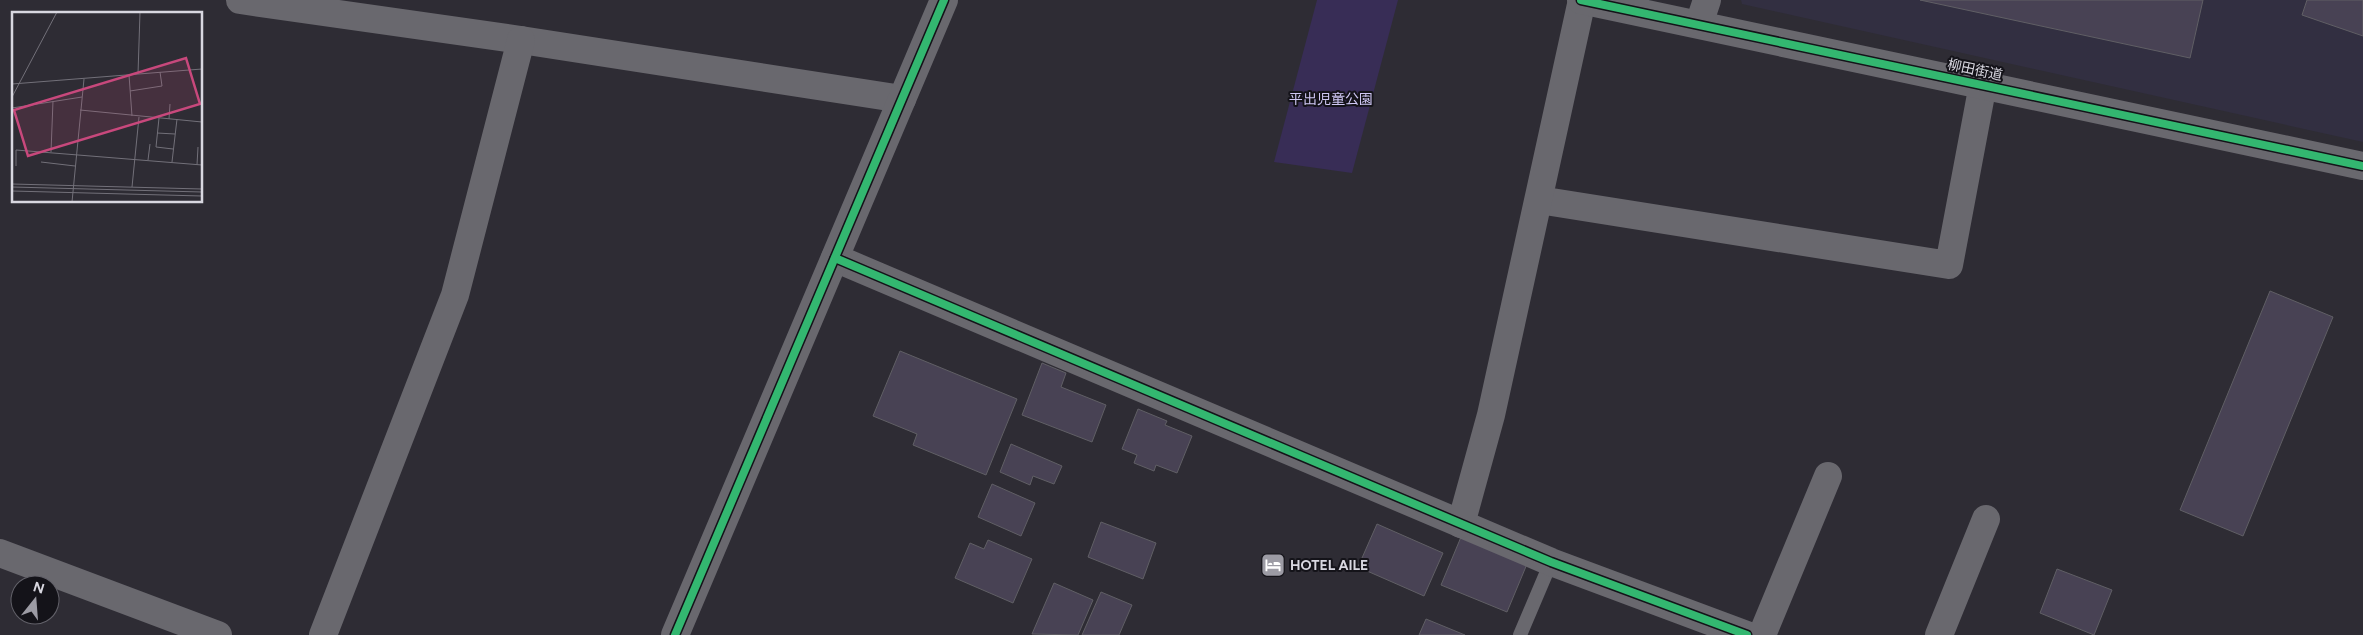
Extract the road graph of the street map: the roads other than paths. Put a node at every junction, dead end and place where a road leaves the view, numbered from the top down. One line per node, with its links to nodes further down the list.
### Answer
1 (240, 0): 5 (street)
2 (944, 0): 7 (street)
3 (1581, 0): 4 (street, 柳田街道); 9 (street)
4 (1703, 12): 6 (street, 柳田街道)
5 (521, 40): 7 (street); 17 (street)
6 (1983, 84): 8 (street, 柳田街道); 9 (street)
7 (902, 99): 10 (street)
8 (2363, 166)
9 (1539, 200): 13 (street)
10 (835, 258): 13 (street); 18 (street)
11 (1828, 476): 21 (street)
12 (1986, 519): 22 (street)
13 (1461, 524): 15 (street)
14 (0, 553): 16 (street)
15 (1551, 562): 19 (lane); 20 (street)
16 (218, 635)
17 (323, 635)
18 (675, 635)
19 (1520, 635)
20 (1747, 635)
21 (1762, 635)
22 (1939, 635)

